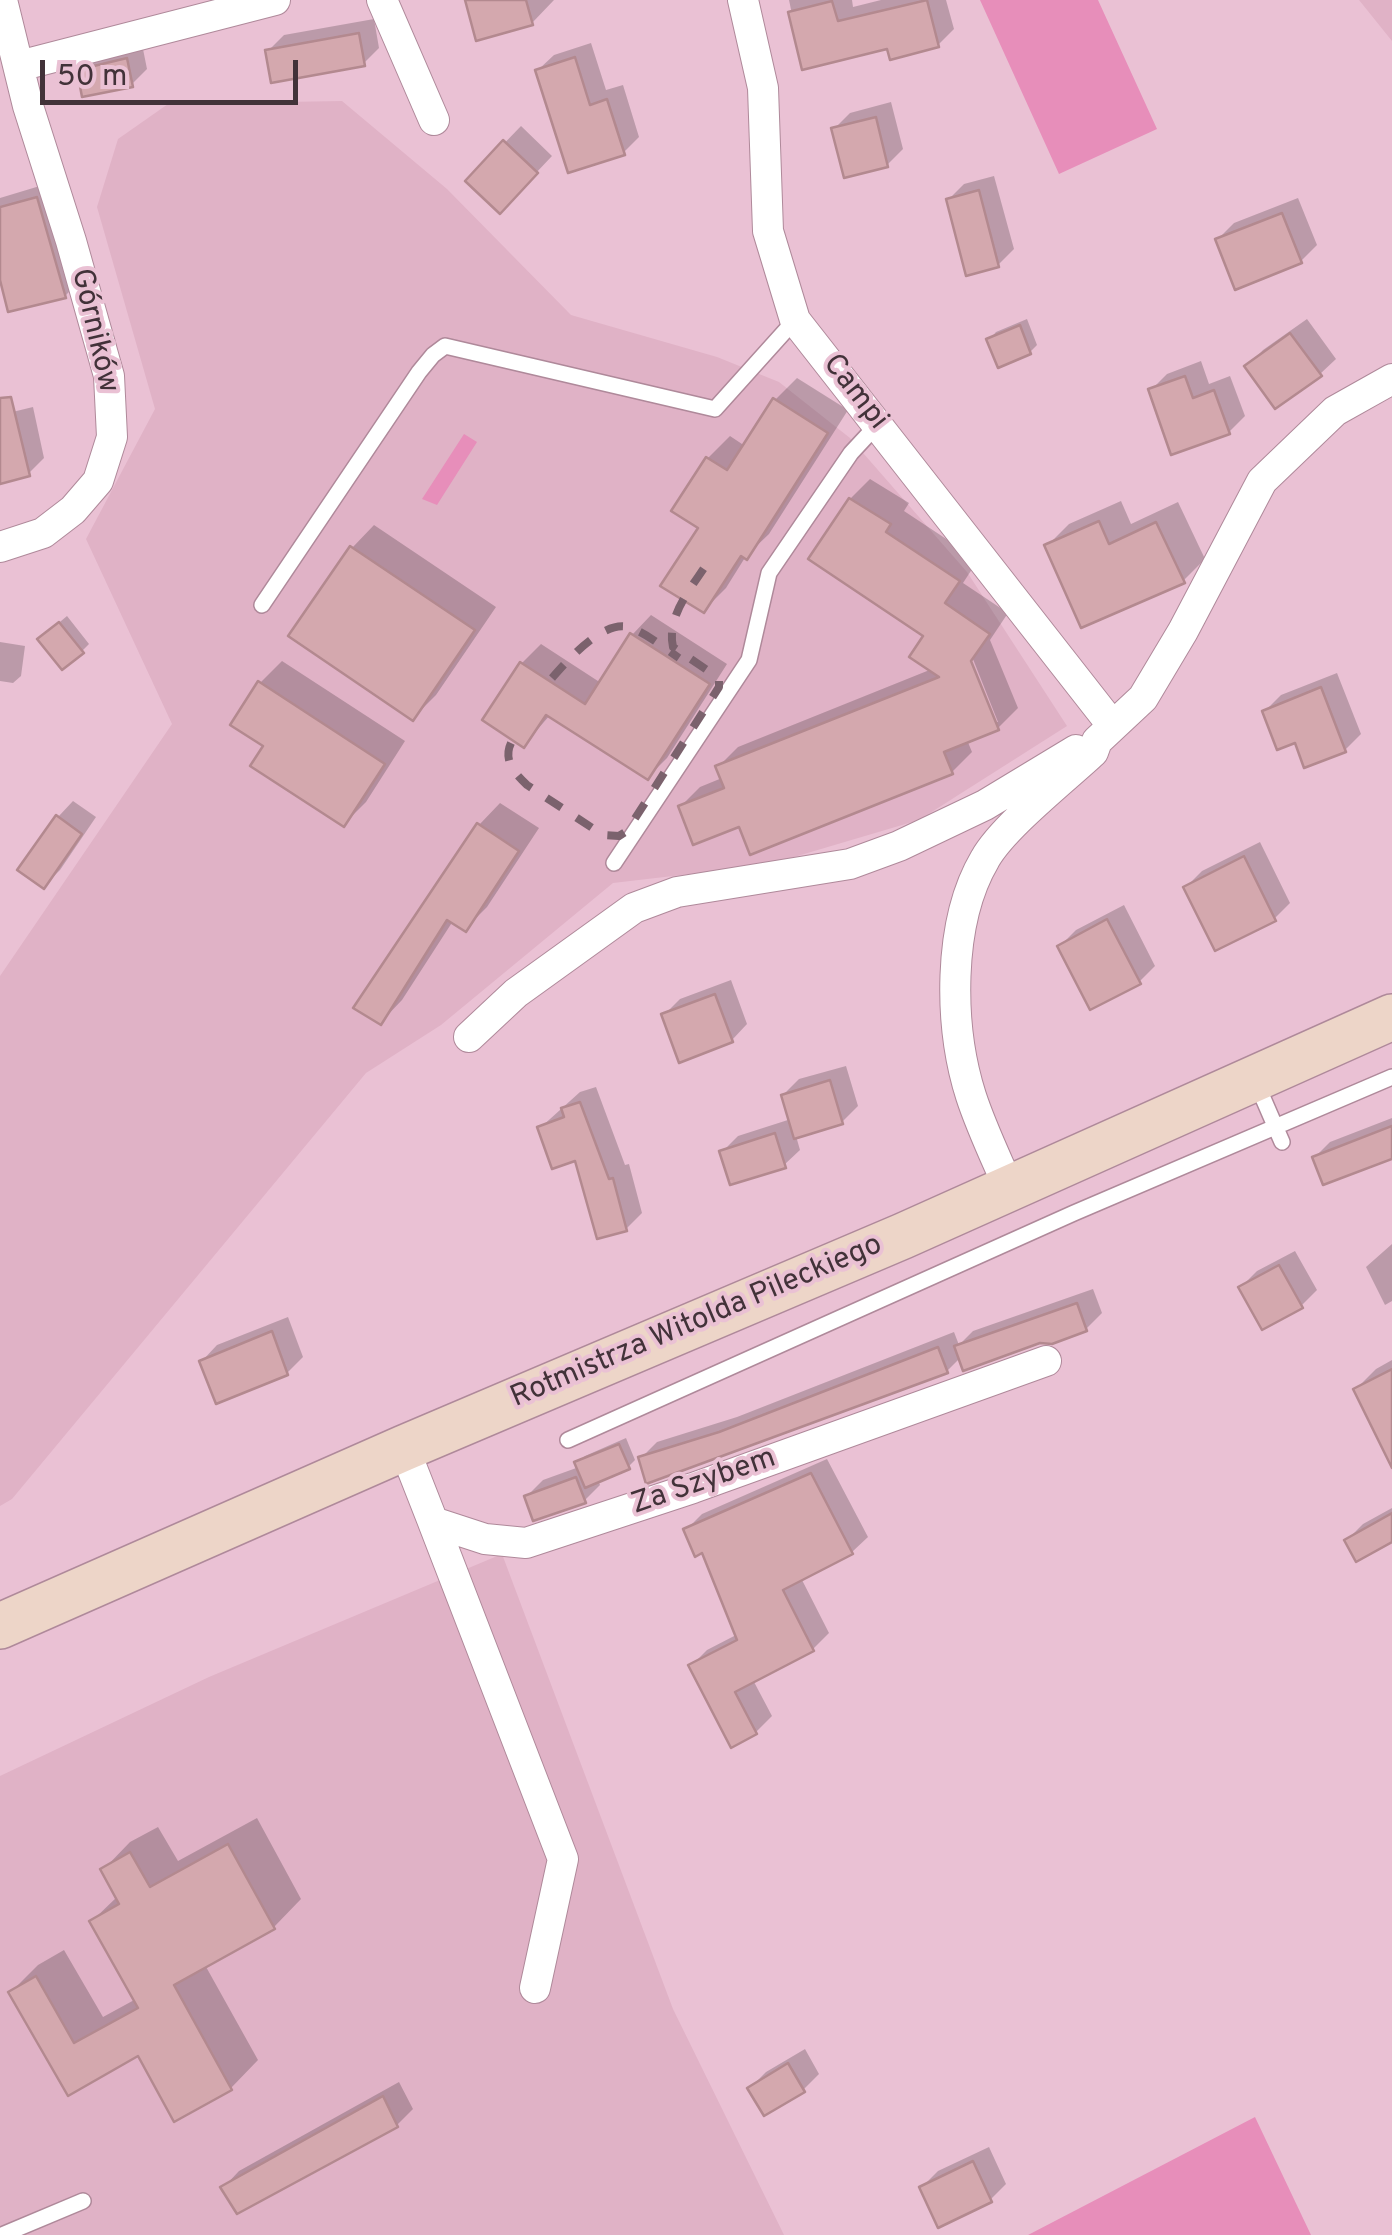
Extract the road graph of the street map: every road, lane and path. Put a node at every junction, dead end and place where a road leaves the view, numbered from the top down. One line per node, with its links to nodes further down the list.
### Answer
1 (2, 0): 5 (street, Górników)
2 (276, 0): 5 (street)
3 (382, 0): 7 (street)
4 (743, 0): 8 (street, Campi)
5 (19, 66): 6 (street, Górników)
6 (14, 110): 11 (street, Górników)
7 (434, 120)
8 (795, 320): 10 (street, Campi); 12 (lane)
9 (1392, 379): 13 (street)
10 (878, 424): 13 (street, Campi); 14 (lane)
11 (0, 546)
12 (262, 605)
13 (1104, 733): 16 (street); 20 (street)
14 (614, 864)
15 (1392, 1018): 17 (main road, Rotmistrza Witolda Pileckiego)
16 (469, 1037)
17 (1255, 1078): 19 (lane); 20 (main road, Rotmistrza Witolda Pileckiego)
18 (1392, 1078): 19 (lane)
19 (1279, 1135): 22 (lane)
20 (1009, 1188): 23 (main road, Rotmistrza Witolda Pileckiego)
21 (1046, 1361): 24 (street, Za Szybem)
22 (568, 1440)
23 (404, 1448): 24 (street); 25 (main road, Rotmistrza Witolda Pileckiego)
24 (433, 1522): 26 (street)
25 (0, 1626)
26 (535, 1988)
27 (83, 2202): 28 (lane)
28 (2, 2235)

